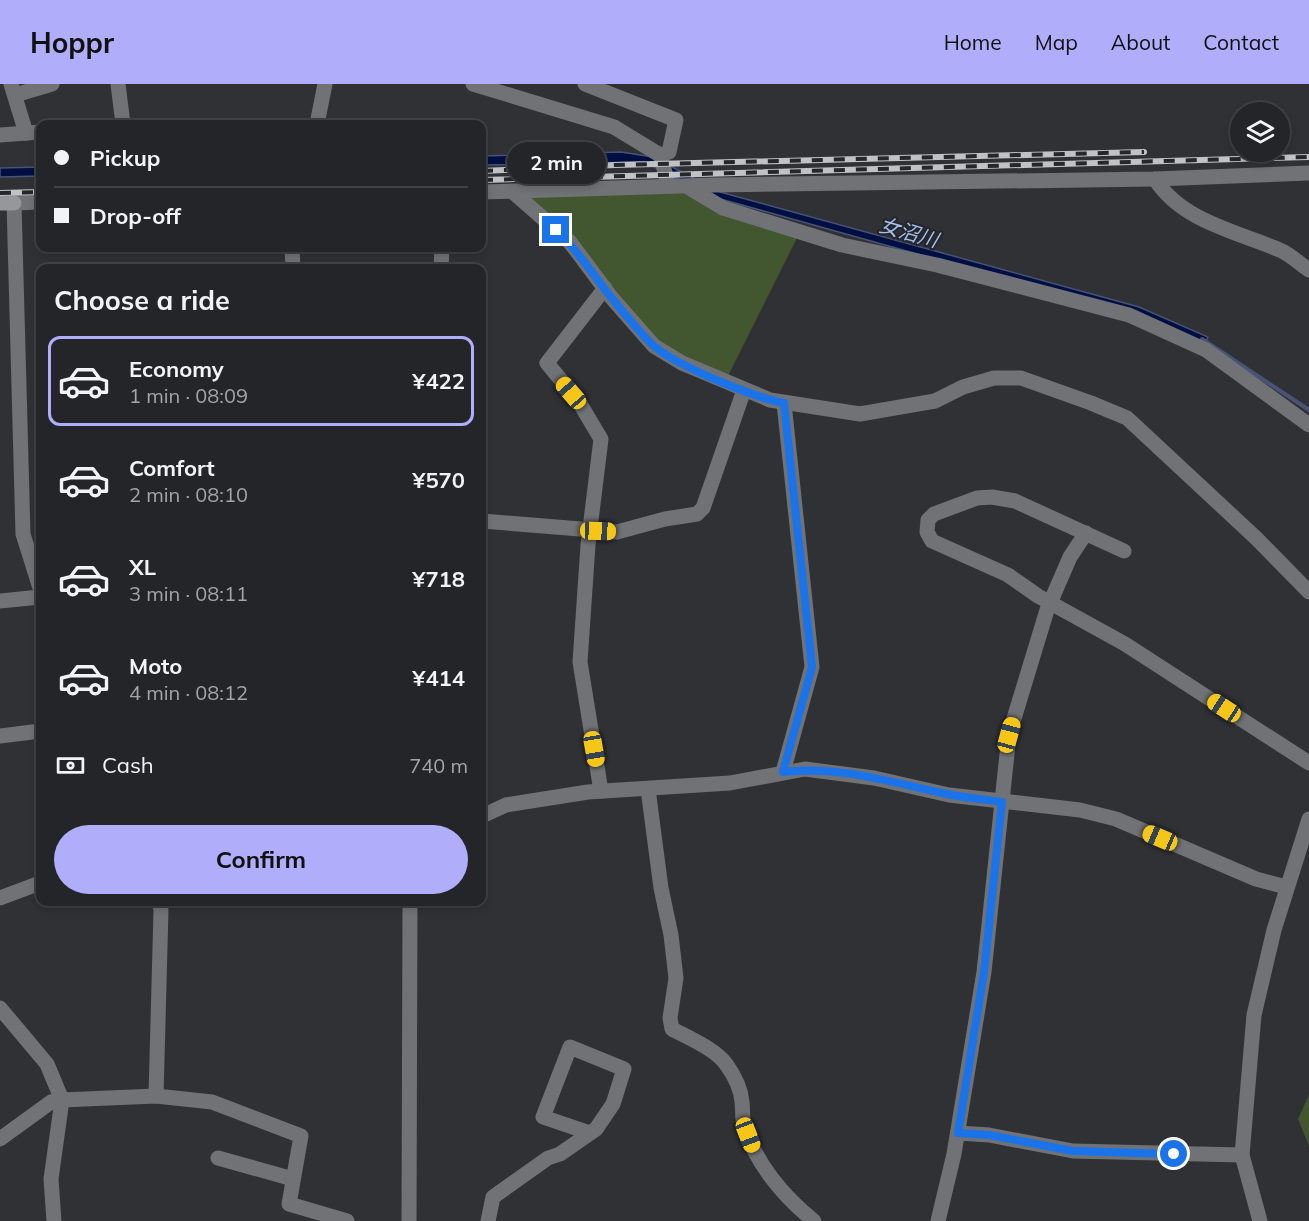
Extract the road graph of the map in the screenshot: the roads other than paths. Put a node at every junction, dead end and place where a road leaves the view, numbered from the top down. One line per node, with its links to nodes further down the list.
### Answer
1 (52, 84): 6 (street)
2 (118, 84): 7 (street)
3 (325, 84): 8 (street)
4 (473, 84): 11 (street)
5 (585, 84): 11 (street)
6 (13, 89): 9 (street)
7 (122, 120)
8 (318, 120)
9 (33, 133): 10 (street)
10 (0, 135)
11 (660, 156): 14 (street)
12 (1309, 173): 13 (street)
13 (1155, 179): 15 (street); 20 (street)
14 (669, 186): 15 (street); 17 (street)
15 (688, 187): 24 (street)
16 (486, 192): 17 (street)
17 (513, 192): 21 (street)
18 (36, 202): 19 (street)
19 (7, 203): 29 (street)
20 (1309, 270)
21 (605, 288): 22 (street); 26 (street)
22 (744, 390): 23 (street); 26 (street)
23 (784, 403): 30 (street); 37 (street)
24 (1309, 425)
25 (486, 521): 26 (street)
26 (589, 530): 39 (street)
27 (1086, 532): 28 (street); 33 (street); 33 (street)
28 (1124, 551)
29 (36, 575)
30 (1309, 592)
31 (36, 597): 32 (street)
32 (0, 600)
33 (1050, 603): 36 (street); 40 (street)
34 (36, 732): 35 (street)
35 (0, 736)
36 (1309, 763)
37 (783, 772): 38 (street); 40 (street)
38 (648, 789): 39 (street); 61 (street)
39 (601, 791): 41 (street)
40 (1002, 802): 44 (street); 52 (street)
41 (486, 814)
42 (1309, 819): 44 (street)
43 (36, 884): 45 (street)
44 (1286, 887): 54 (street)
45 (0, 898)
46 (160, 906): 49 (street)
47 (410, 906): 59 (street)
48 (0, 1008): 50 (street)
49 (156, 1096): 50 (street); 56 (street)
50 (62, 1100): 53 (street); 57 (street)
51 (590, 1133): 51 (street); 60 (street)
52 (958, 1133): 54 (street); 62 (street)
53 (0, 1139)
54 (1242, 1155): 63 (street)
55 (218, 1158): 56 (street)
56 (293, 1179): 58 (street)
57 (54, 1221)
58 (347, 1221)
59 (409, 1221)
60 (488, 1221)
61 (814, 1221)
62 (938, 1221)
63 (1260, 1221)

